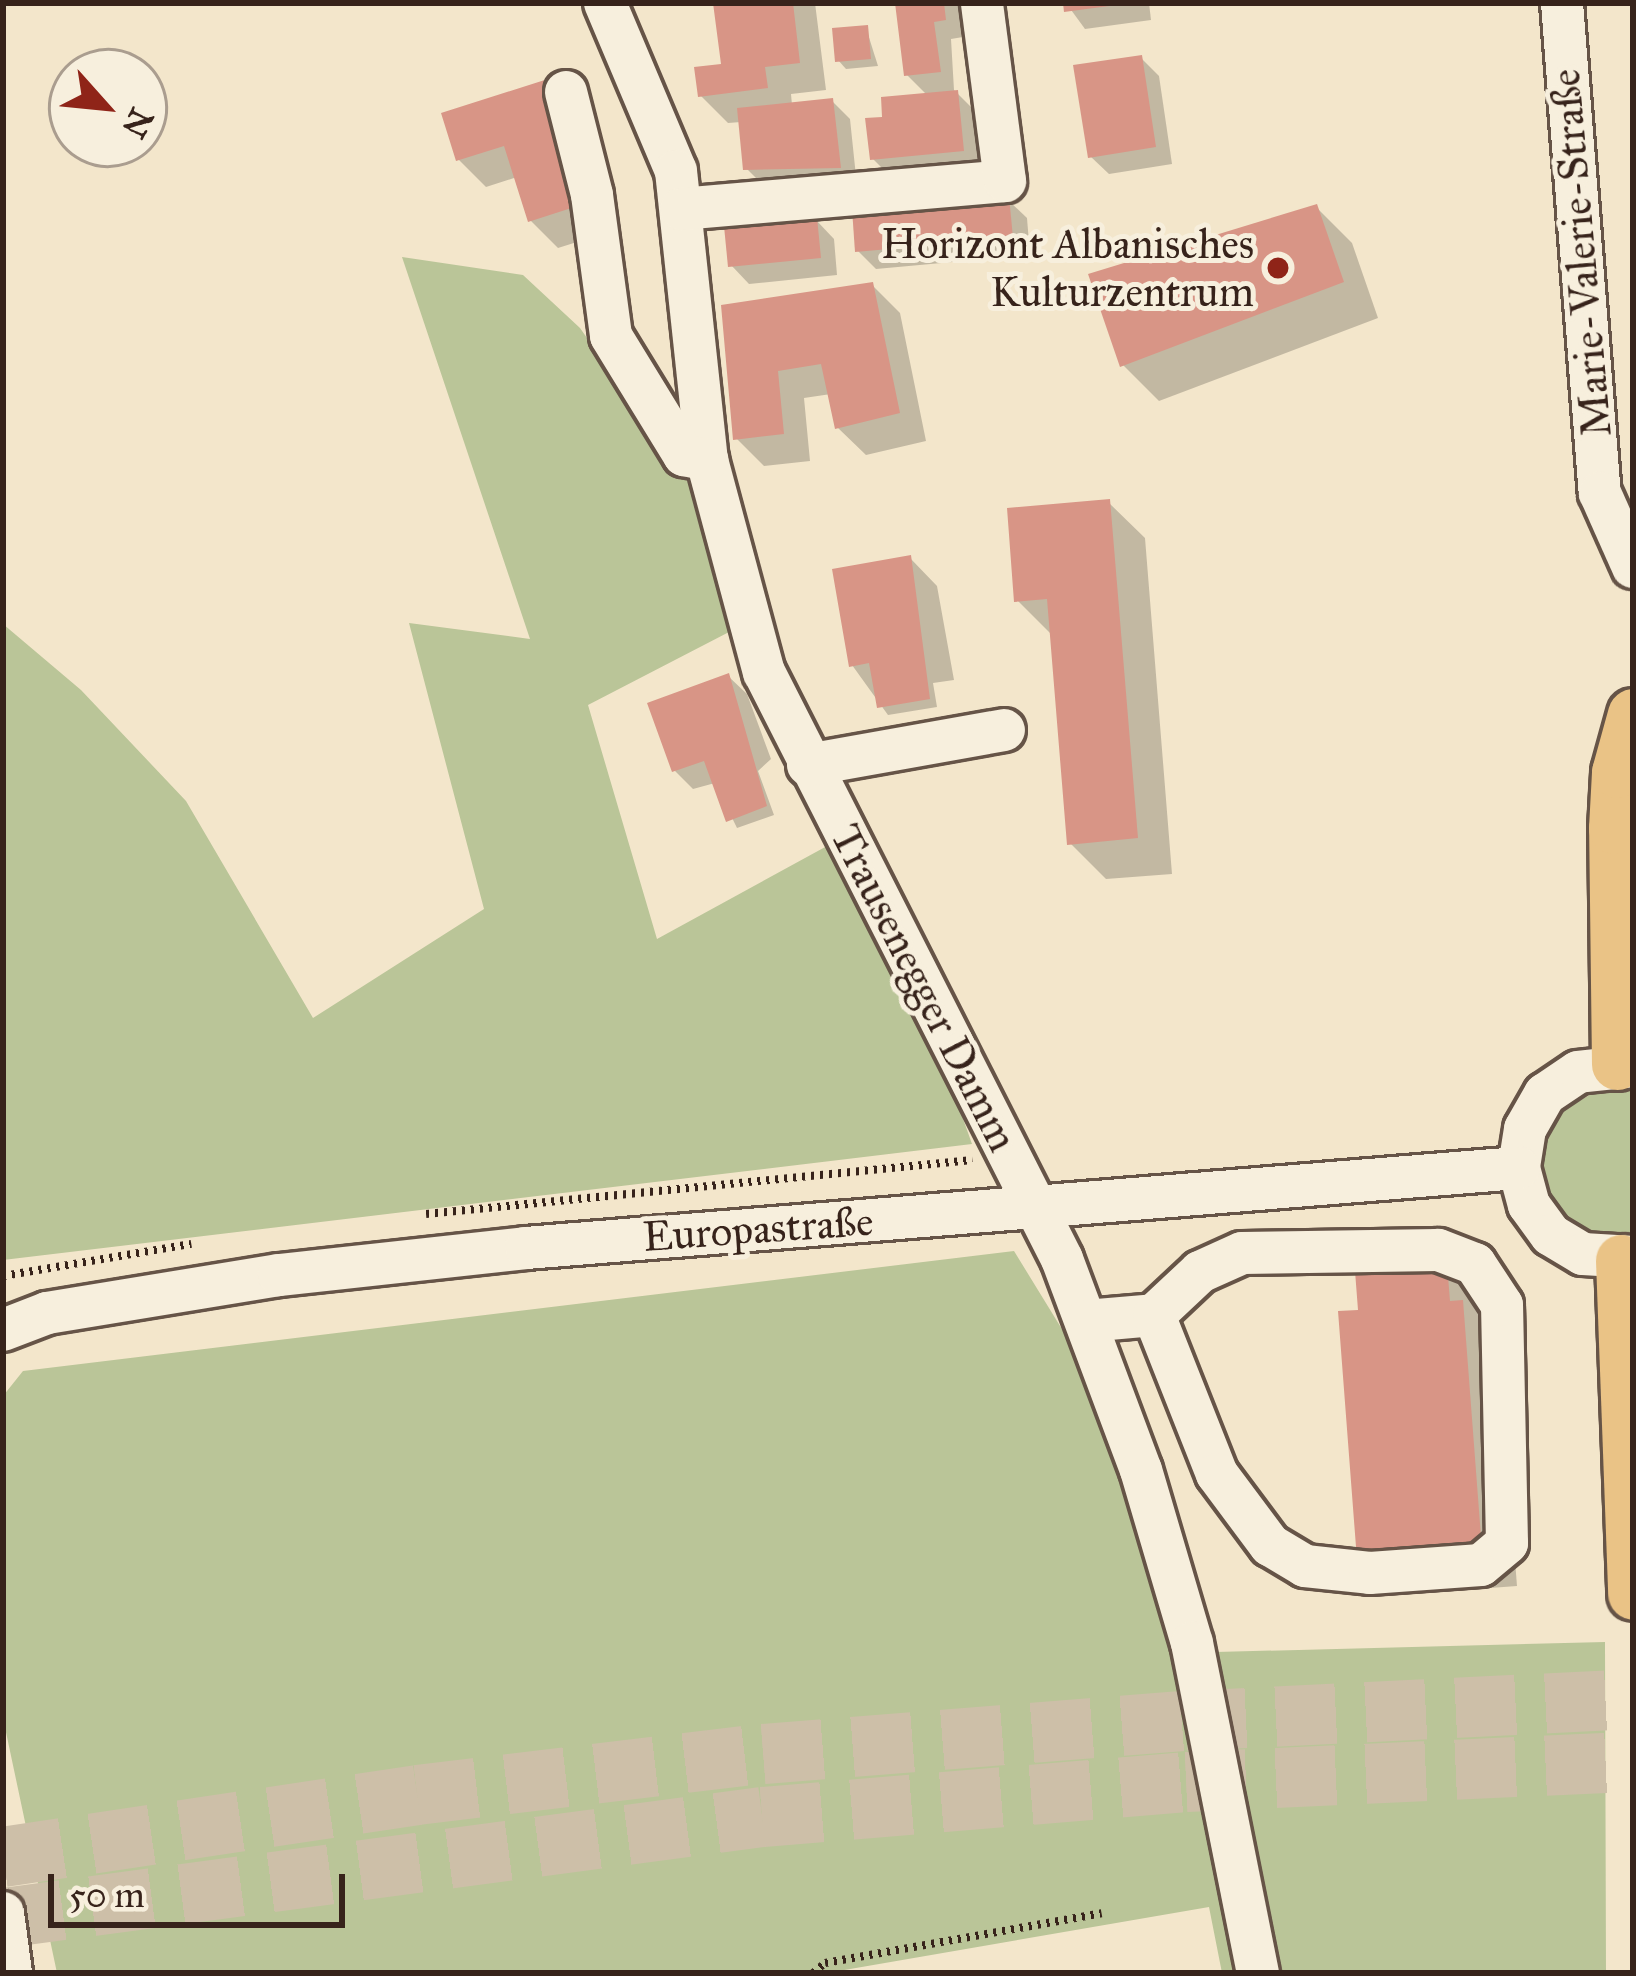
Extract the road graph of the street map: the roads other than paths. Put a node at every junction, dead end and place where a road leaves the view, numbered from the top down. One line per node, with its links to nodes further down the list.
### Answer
1 (605, 3): 5 (street, Trausenegger Damm)
2 (982, 3): 5 (street)
3 (1562, 3): 7 (street, Marie-Valerie-Straße)
4 (566, 92): 6 (street)
5 (681, 209): 6 (street, Trausenegger Damm)
6 (707, 460): 10 (street, Trausenegger Damm)
7 (1633, 567)
8 (1633, 714): 11 (main road)
9 (1004, 730): 10 (street)
10 (808, 765): 13 (street, Trausenegger Damm)
11 (1625, 1065): 12 (street)
12 (1519, 1168): 13 (street, Europastraße); 14 (street)
13 (1035, 1208): 16 (street, Trausenegger Damm); 17 (street, Europastraße)
14 (1627, 1258): 18 (main road)
15 (1154, 1315): 15 (street); 16 (street)
16 (1086, 1321): 21 (street, Trausenegger Damm)
17 (3, 1330)
18 (1633, 1594)
19 (3, 1913): 20 (street)
20 (11, 1973)
21 (1258, 1973)

